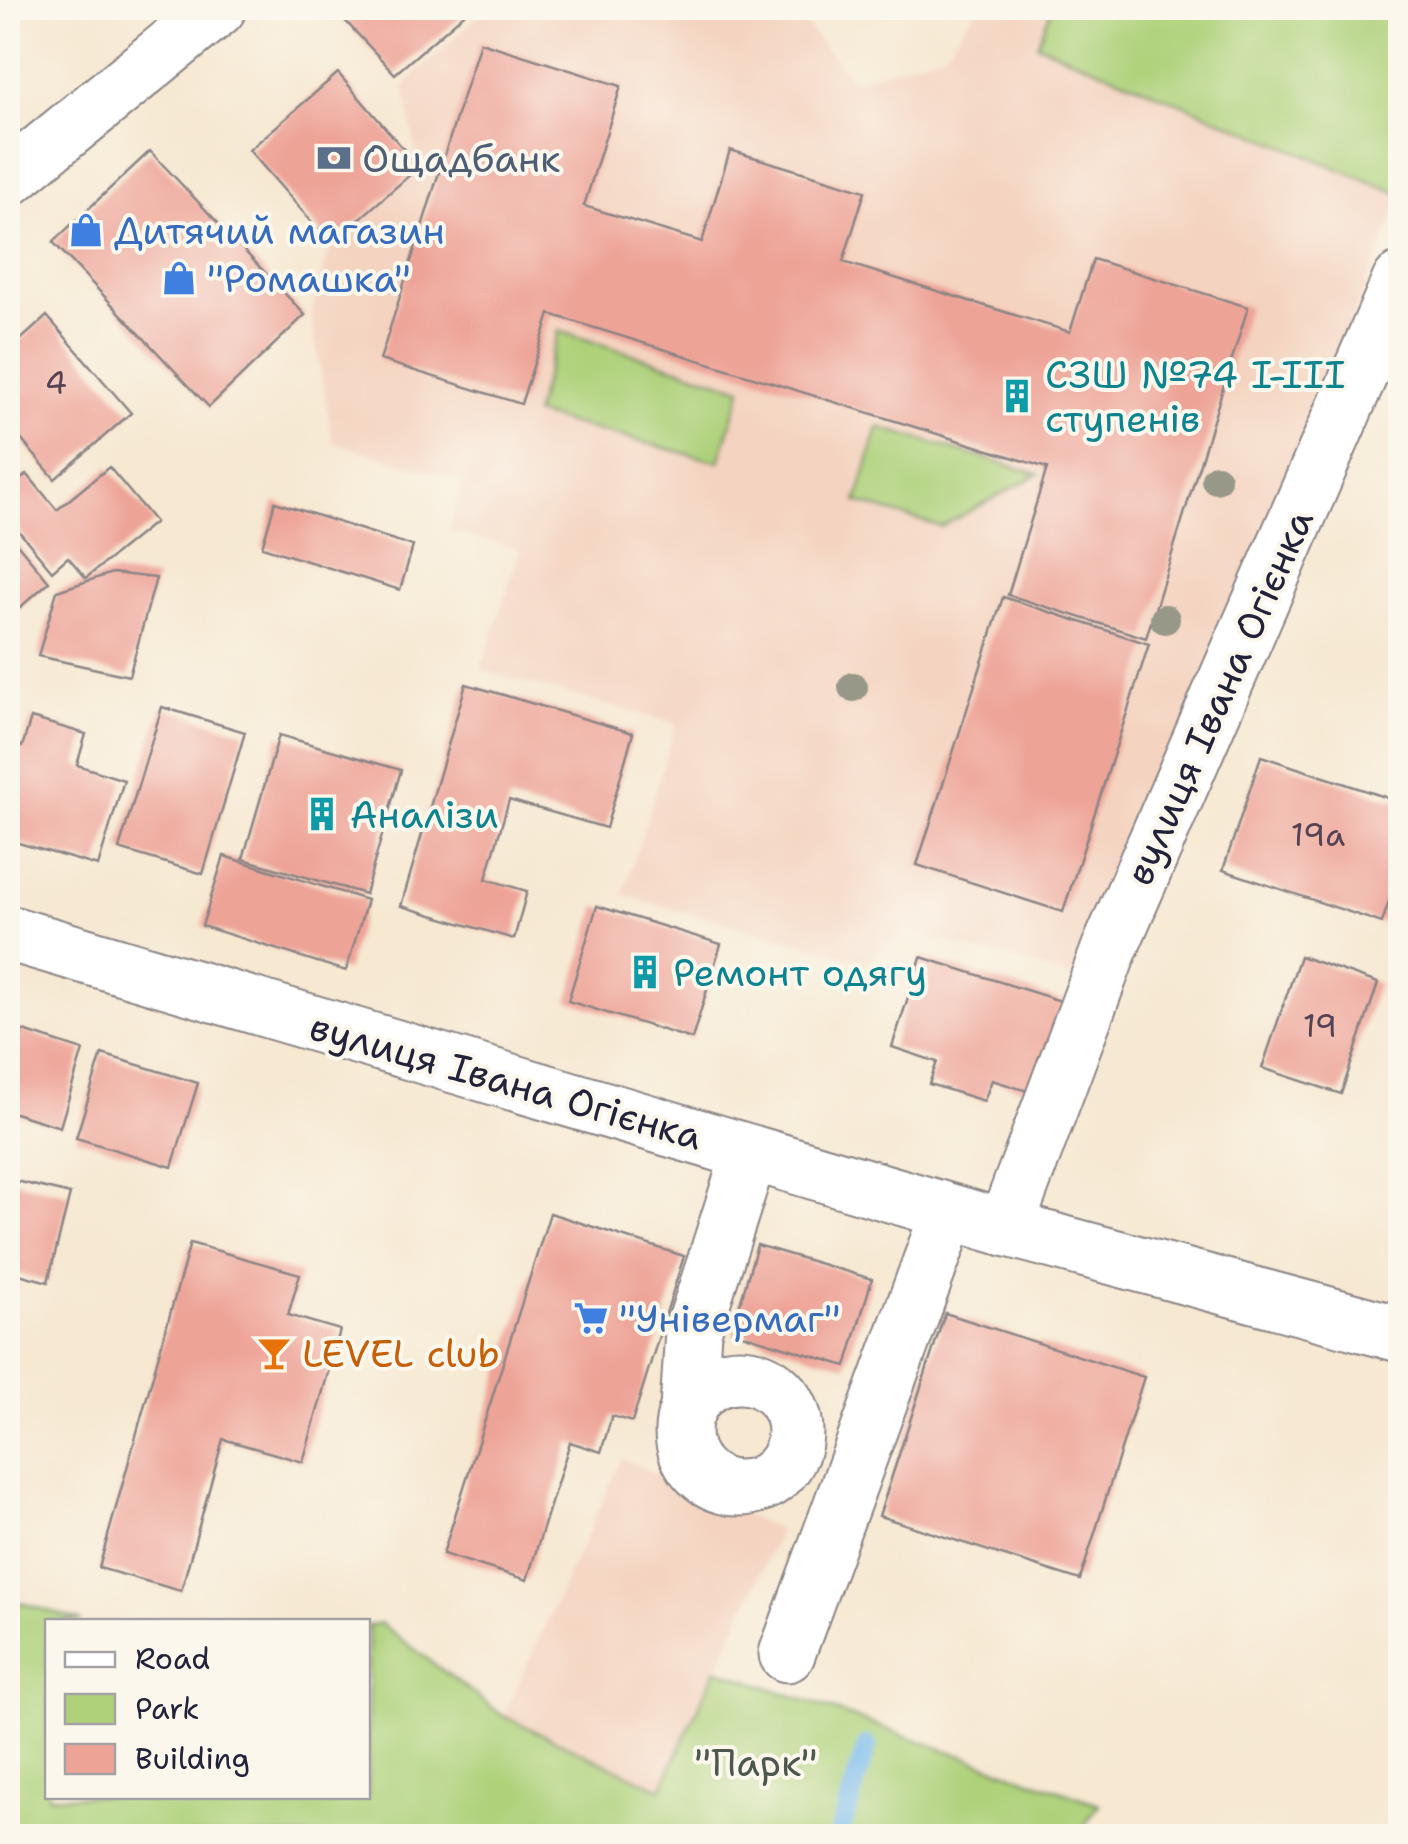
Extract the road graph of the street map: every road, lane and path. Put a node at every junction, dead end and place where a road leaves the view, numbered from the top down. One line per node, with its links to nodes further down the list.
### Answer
1 (218, 8): 2 (street)
2 (8, 179)
3 (1400, 281): 7 (street, вулиця Івана Огієнка)
4 (8, 933): 5 (street, вулиця Івана Огієнка)
5 (750, 1153): 6 (street, вулиця Івана Огієнка); 9 (street)
6 (949, 1212): 7 (street, вулиця Івана Огієнка); 10 (street)
7 (1005, 1228): 8 (street, вулиця Івана Огієнка)
8 (1400, 1334)
9 (688, 1410)
10 (787, 1654)

